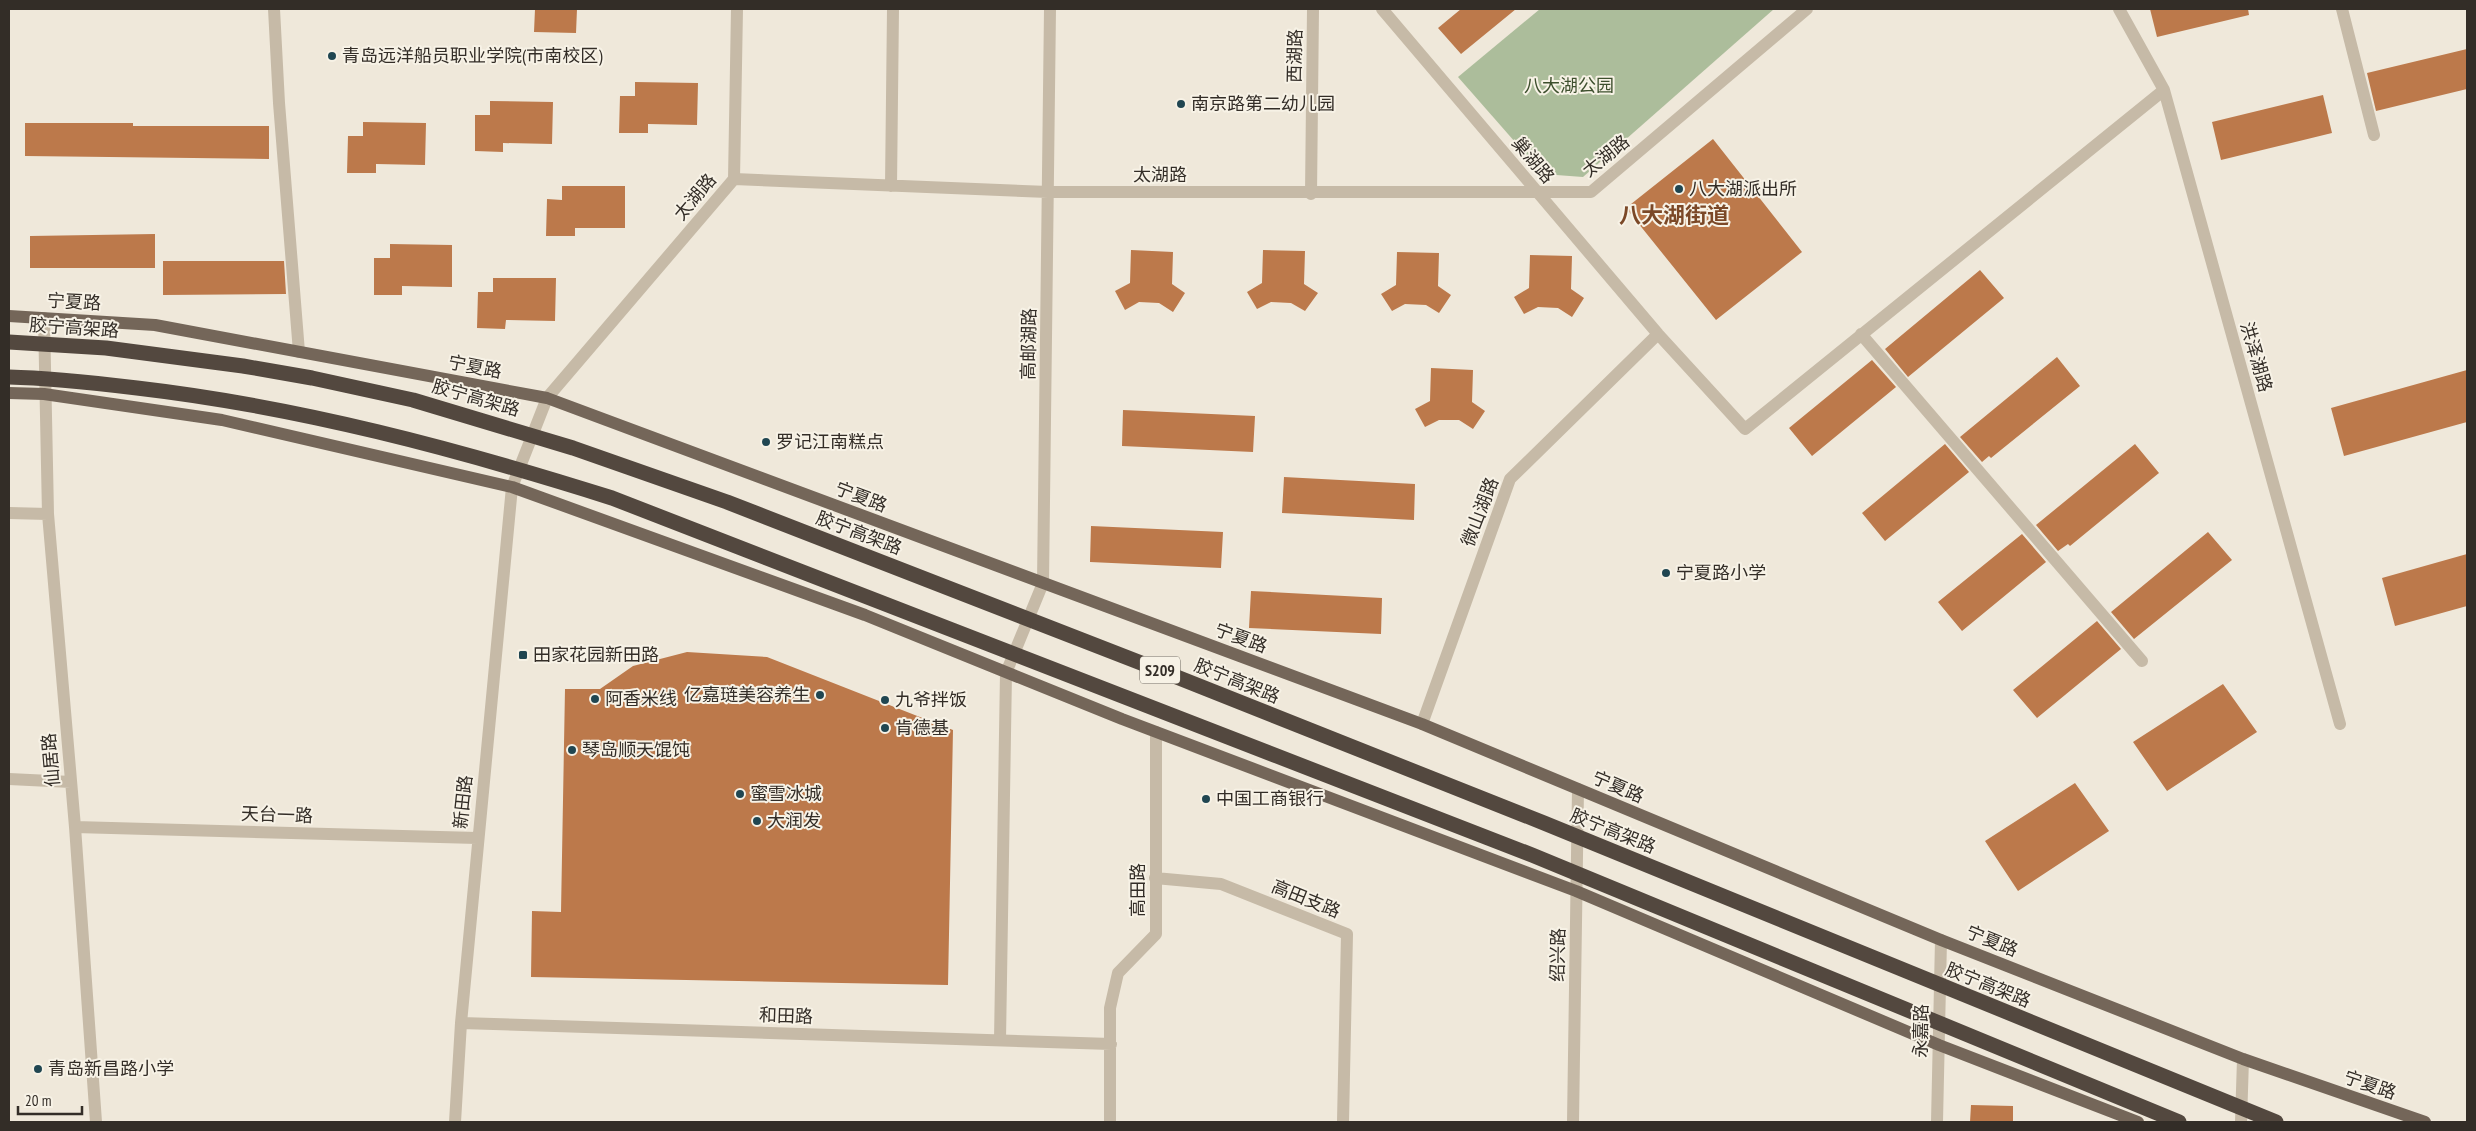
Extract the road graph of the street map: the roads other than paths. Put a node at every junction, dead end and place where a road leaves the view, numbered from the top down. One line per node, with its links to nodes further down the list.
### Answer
1 (274, 9): 22 (street)
2 (737, 9): 12 (street)
3 (893, 9): 13 (street)
4 (1050, 9): 14 (street, 高邮湖路)
5 (1313, 9): 16 (street, 西湖路)
6 (1382, 9): 15 (street, 巢湖路)
7 (1808, 9): 15 (street, 太湖路)
8 (2119, 9): 10 (street, 洪泽湖路)
9 (2342, 9): 11 (street)
10 (2164, 90): 20 (street); 34 (street, 洪泽湖路)
11 (2374, 135)
12 (734, 179): 13 (street, 太湖路); 26 (street, 太湖路)
13 (891, 186): 14 (street, 太湖路)
14 (1048, 192): 16 (street, 太湖路); 30 (street, 高邮湖路)
15 (1538, 193): 16 (street, 太湖路); 19 (street, 巢湖路)
16 (1311, 194)
17 (9, 316): 18 (main road, 宁夏路)
18 (44, 318): 22 (main road, 宁夏路); 25 (street, 仙居路)
19 (1658, 334): 20 (street, 巢湖路); 33 (street, 微山湖路)
20 (1861, 334): 31 (street)
21 (9, 342): 58 (highway, 胶宁高架路 / S209, bridge)
22 (299, 352): 26 (main road, 宁夏路)
23 (9, 377): 56 (highway, S209, bridge)
24 (9, 393): 25 (main road)
25 (44, 394): 27 (main road); 29 (street, 仙居路)
26 (547, 398): 27 (street, 太湖路); 30 (main road, 宁夏路)
27 (512, 487): 32 (main road); 40 (street, 新田路)
28 (9, 513): 29 (street)
29 (48, 514): 37 (street, 仙居路)
30 (1043, 584): 32 (street, 高邮湖路); 33 (main road, 宁夏路)
31 (2142, 661)
32 (1006, 673): 35 (main road); 45 (street)
33 (1422, 724): 38 (main road, 宁夏路)
34 (2340, 724)
35 (1156, 732): 41 (street, 高田路); 42 (main road)
36 (9, 779): 37 (street)
37 (71, 782): 39 (street, 仙居路)
38 (1578, 789): 42 (street, 绍兴路); 43 (main road, 宁夏路)
39 (74, 827): 40 (street, 天台一路); 49 (street, 仙居路)
40 (478, 838): 44 (street, 新田路)
41 (1155, 878): 46 (street, 高田路); 52 (street, 高田支路)
42 (1576, 892): 47 (main road); 53 (street, 绍兴路)
43 (1941, 940): 47 (street, 永嘉路); 48 (main road, 宁夏路)
44 (461, 1023): 45 (street, 和田路); 50 (street, 新田路)
45 (1000, 1040): 46 (street, 和田路)
46 (1111, 1044): 51 (street, 高田路)
47 (1938, 1045): 54 (street, 永嘉路); 55 (main road)
48 (2243, 1059): 57 (street); 59 (main road, 宁夏路)
49 (96, 1122)
50 (455, 1122)
51 (1110, 1122)
52 (1343, 1122)
53 (1573, 1122)
54 (1937, 1122)
55 (2138, 1122)
56 (2178, 1122)
57 (2241, 1122)
58 (2276, 1122)
59 (2425, 1122)

